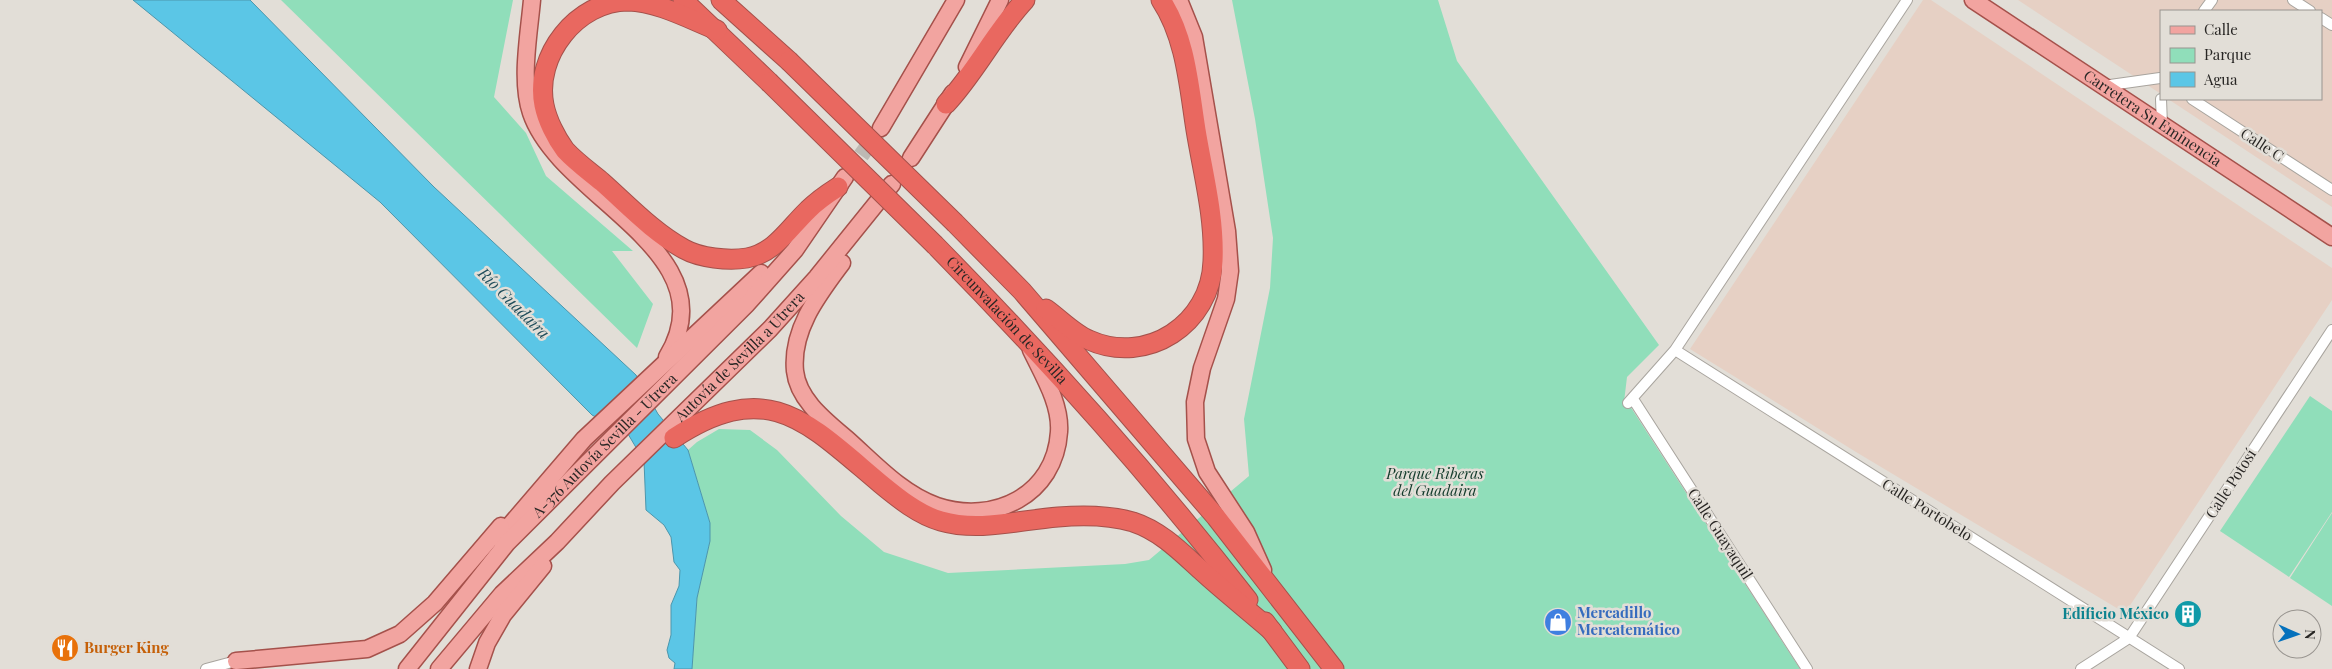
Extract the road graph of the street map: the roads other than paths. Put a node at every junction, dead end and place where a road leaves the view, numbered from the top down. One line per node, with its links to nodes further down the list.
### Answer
1 (532, 0): 33 (main road)
2 (683, 0): 14 (highway, Circunvalación de Sevilla)
3 (721, 0): 29 (highway, Circunvalación de Sevilla, bridge)
4 (1000, 0): 15 (main road)
5 (1010, 0): 15 (main road)
6 (1025, 0): 20 (highway)
7 (1161, 0): 29 (highway)
8 (1179, 0): 39 (main road)
9 (1907, 0): 32 (street)
10 (1973, 0): 17 (main road, Carretera Su Eminencia)
11 (2293, 0): 13 (street)
12 (954, 3): 22 (main road)
13 (2308, 10)
14 (717, 30): 24 (highway); 31 (highway, Circunvalación de Sevilla, bridge)
15 (973, 56): 20 (main road)
16 (2160, 78): 17 (street)
17 (2103, 86): 21 (main road, Carretera Su Eminencia)
18 (2161, 100): 21 (street)
19 (2194, 100): 26 (street, Calle C)
20 (946, 104): 23 (main road)
21 (2162, 125): 28 (main road, Carretera Su Eminencia)
22 (881, 128)
23 (911, 158)
24 (842, 182): 33 (main road)
25 (892, 184): 27 (main road, Autovía de Sevilla a Utrera)
26 (2332, 190)
27 (862, 221): 31 (main road); 34 (main road, Autovía de Sevilla a Utrera)
28 (2332, 237)
29 (1022, 291): 39 (highway, Circunvalación de Sevilla)
30 (2332, 330): 41 (street, Calle Potosí)
31 (1024, 335): 40 (highway, Circunvalación de Sevilla)
32 (1675, 350): 41 (street, Calle Portobelo); 51 (street, Calle Guayaquil)
33 (667, 372): 36 (main road); 42 (main road, A-376 Autovía Sevilla - Utrera)
34 (690, 419): 35 (highway); 37 (main road, Autovía de Sevilla a Utrera); 40 (highway)
35 (674, 438): 37 (main road)
36 (550, 476): 42 (main road); 43 (main road)
37 (615, 486): 38 (main road)
38 (557, 542): 47 (main road); 48 (main road)
39 (1268, 582): 50 (highway, Circunvalación de Sevilla)
40 (1272, 631): 49 (highway, Circunvalación de Sevilla)
41 (2130, 638): 52 (street); 53 (street, Calle Portobelo)
42 (424, 646): 46 (main road, A-376 Autovía Sevilla - Utrera)
43 (244, 661): 44 (street); 45 (main road)
44 (206, 669)
45 (280, 669)
46 (407, 669)
47 (439, 669)
48 (478, 669)
49 (1300, 669)
50 (1334, 669)
51 (1807, 669)
52 (2081, 669)
53 (2179, 669)

